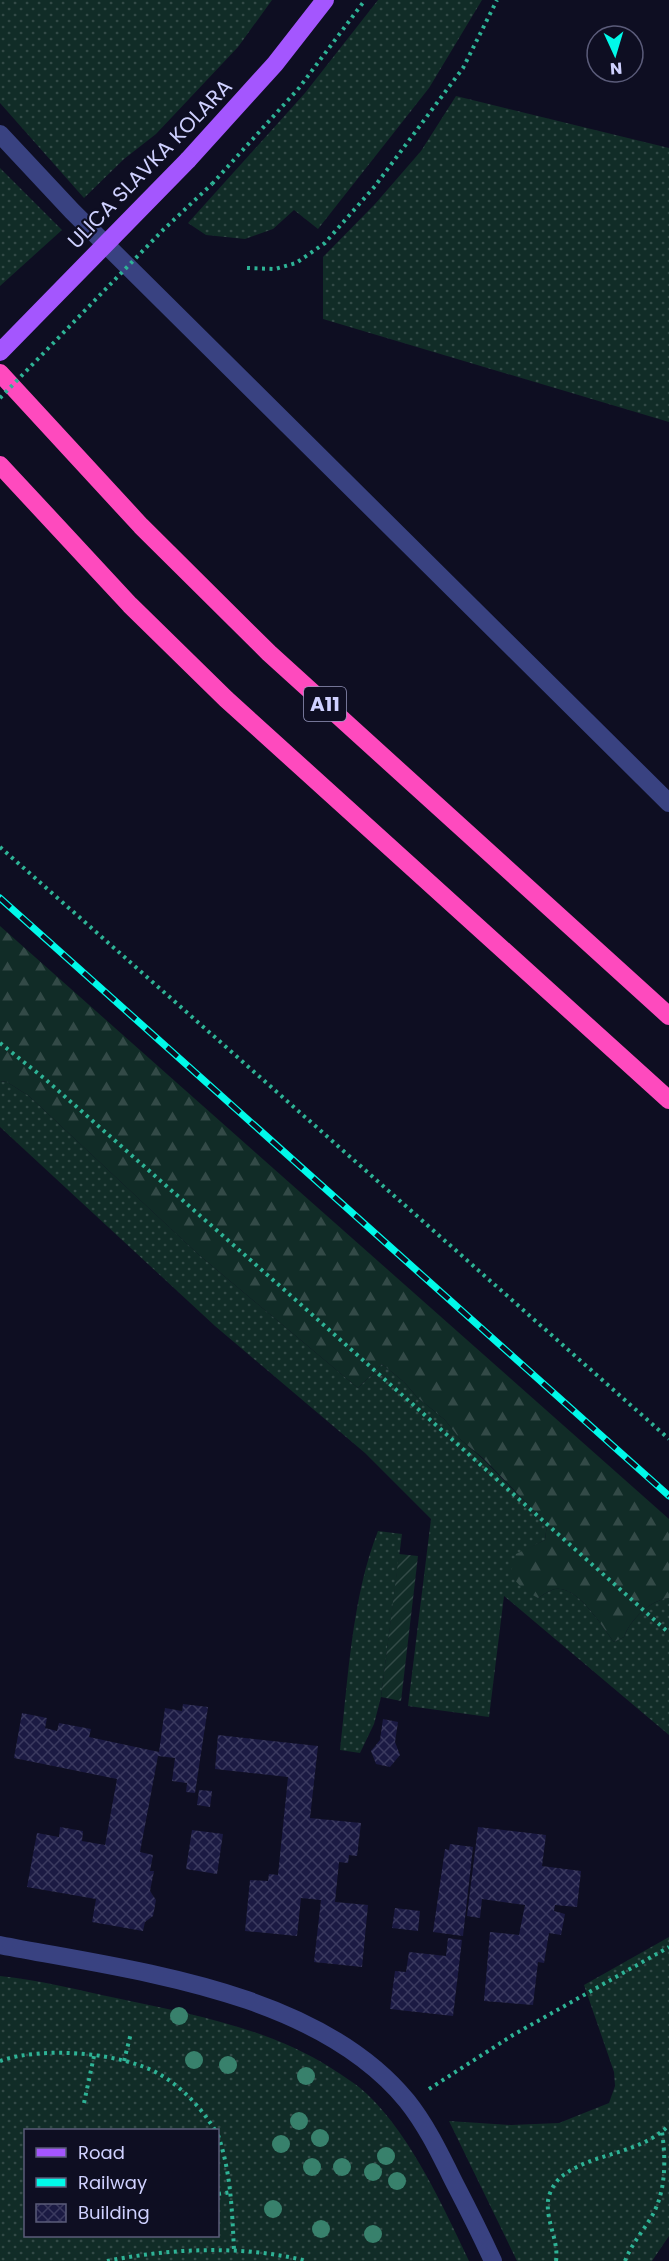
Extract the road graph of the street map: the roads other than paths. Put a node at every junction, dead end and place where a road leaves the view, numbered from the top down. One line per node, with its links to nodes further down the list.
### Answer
1 (325, 0): 3 (main road, ULICA SLAVKA KOLARA, bridge)
2 (0, 134): 6 (street)
3 (0, 352)
4 (0, 373): 7 (highway, A11)
5 (0, 465): 8 (highway)
6 (669, 803)
7 (669, 1017)
8 (669, 1100)
9 (0, 1945): 10 (street)
10 (493, 2261)

